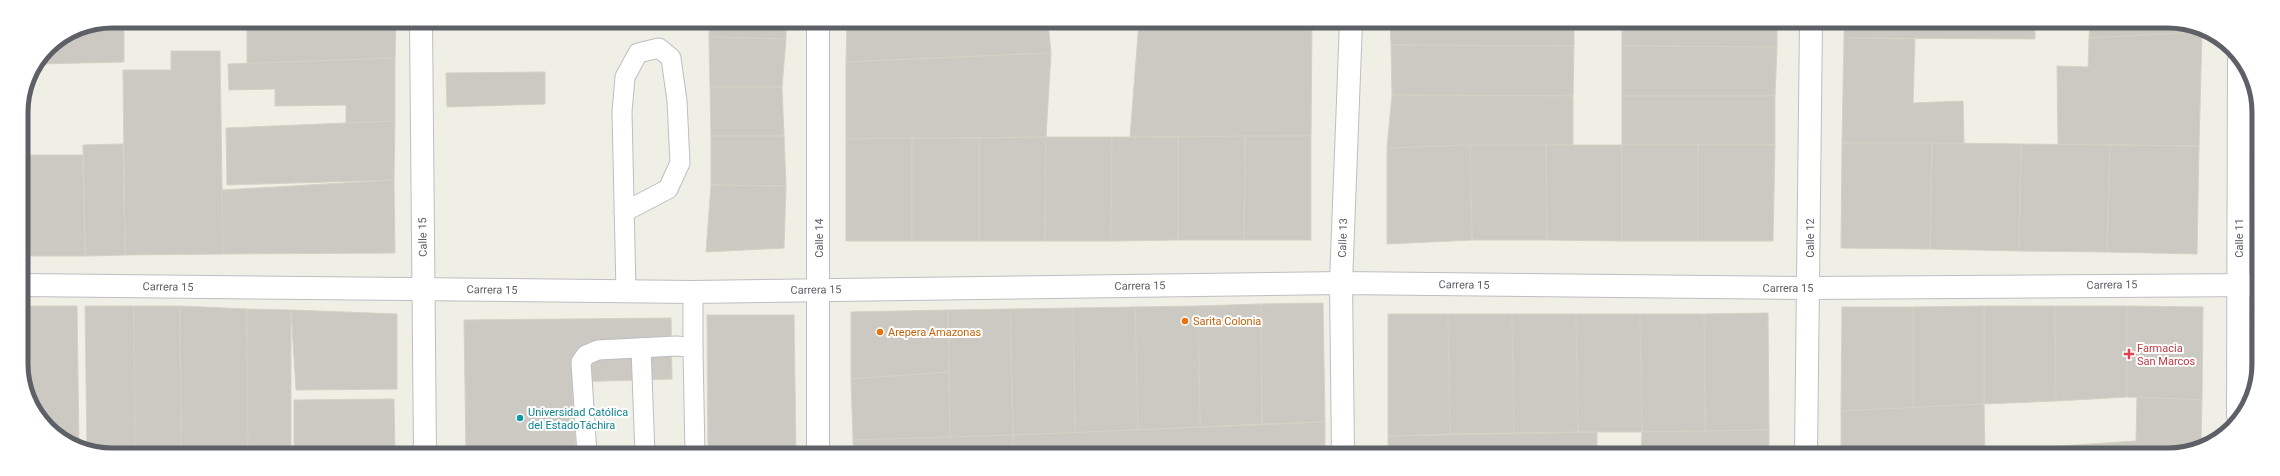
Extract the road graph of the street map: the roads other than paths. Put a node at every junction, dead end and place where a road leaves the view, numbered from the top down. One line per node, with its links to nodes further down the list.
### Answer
1 (421, 28): 11 (street, Calle 15)
2 (818, 28): 12 (street, Calle 14)
3 (1351, 28): 7 (street, Calle 13)
4 (1811, 28): 10 (street, Calle 12)
5 (2239, 68): 8 (street, Calle 11)
6 (624, 212): 6 (lane); 13 (lane)
7 (1341, 283): 10 (street, Carrera 15); 12 (street, Carrera 15); 23 (street, Calle 13)
8 (2248, 284): 10 (street, Carrera 15); 17 (street, Calle 11)
9 (28, 285): 11 (street, Carrera 15)
10 (1809, 288): 24 (street, Calle 12)
11 (424, 290): 13 (street, Carrera 15); 18 (street, Calle 15)
12 (820, 290): 14 (street, Carrera 15); 22 (street, Calle 14)
13 (626, 292): 14 (street, Carrera 15)
14 (693, 292): 16 (lane)
15 (641, 348): 16 (lane); 19 (lane); 20 (lane)
16 (693, 350): 21 (lane)
17 (2238, 410)
18 (425, 448)
19 (587, 448)
20 (645, 448)
21 (695, 448)
22 (818, 448)
23 (1343, 448)
24 (1806, 448)

